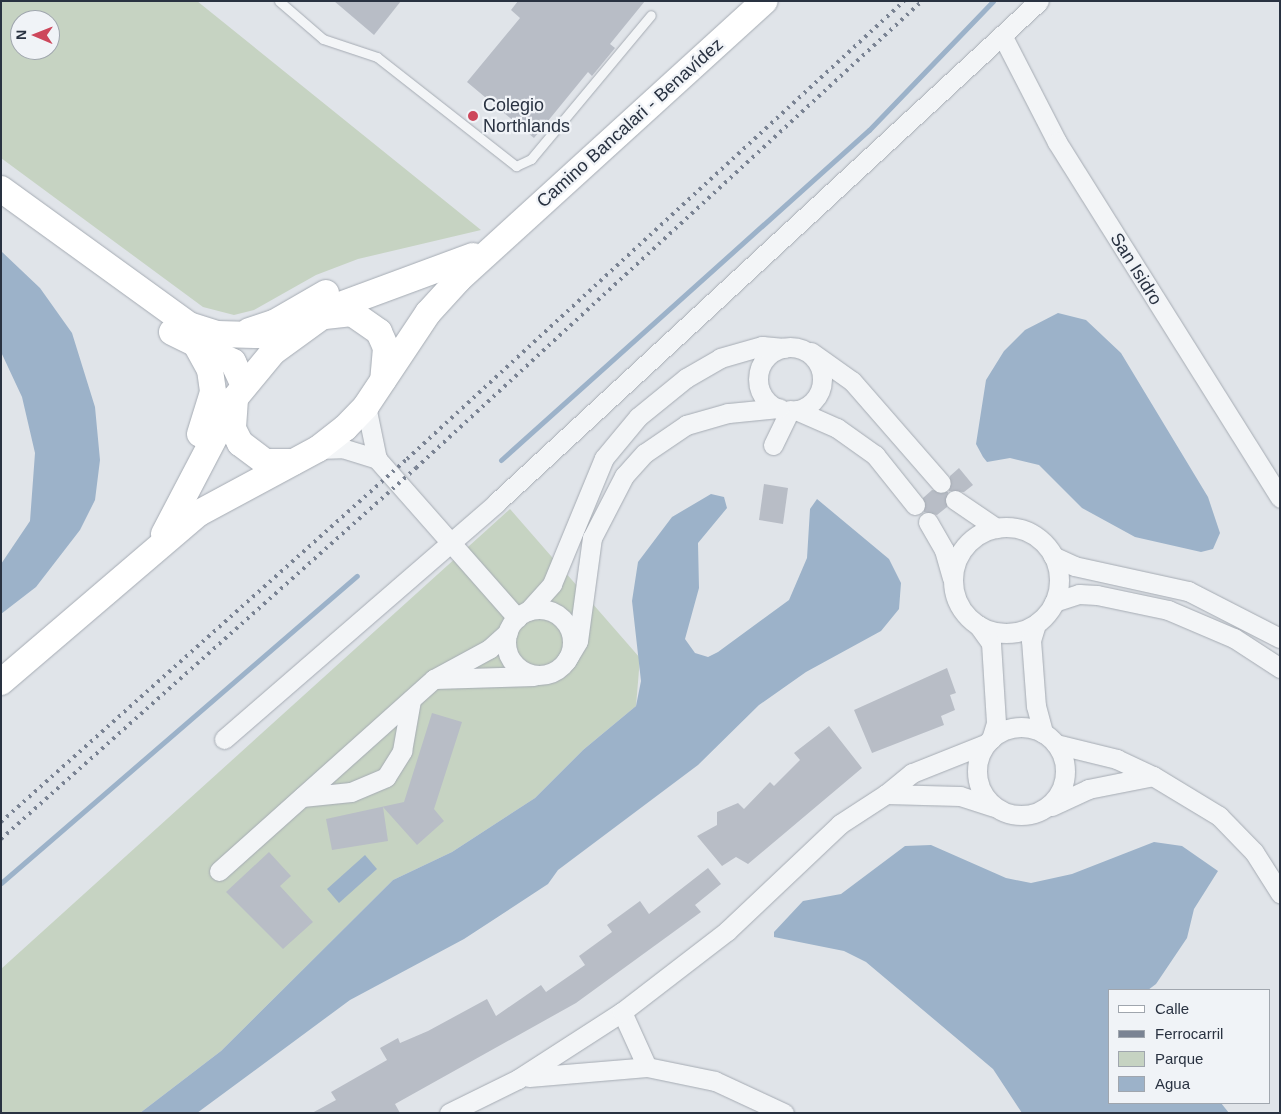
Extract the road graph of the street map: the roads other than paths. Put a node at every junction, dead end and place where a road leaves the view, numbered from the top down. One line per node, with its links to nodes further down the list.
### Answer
1 (278, 1): 4 (lane)
2 (765, 1): 8 (main road, Camino Bancalari - Benavídez)
3 (1039, 1): 5 (street)
4 (650, 15)
5 (1002, 35): 25 (street, San Isidro); 31 (street)
6 (1, 189): 11 (main road)
7 (1, 207): 13 (main road)
8 (495, 244): 9 (main road, Camino Bancalari - Benavídez); 15 (main road, Camino Bancalari - Benavídez)
9 (423, 276): 10 (main road, Camino Bancalari - Benavídez); 11 (main road)
10 (319, 318): 12 (main road, Camino Bancalari - Benavídez); 15 (main road)
11 (235, 336): 12 (main road)
12 (292, 336): 16 (main road, Camino Bancalari - Benavídez)
13 (198, 348): 16 (main road); 26 (main road)
14 (792, 348): 18 (street); 18 (street); 20 (street); 36 (street)
15 (383, 381): 17 (main road, Camino Bancalari - Benavídez)
16 (239, 392): 21 (main road); 26 (main road, Camino Bancalari - Benavídez)
17 (366, 406): 21 (main road, Camino Bancalari - Benavídez); 22 (street)
18 (788, 410): 19 (street); 23 (street); 40 (street)
19 (773, 446)
20 (917, 454): 23 (street); 24 (street)
21 (307, 455): 22 (street); 32 (main road, Camino Bancalari - Benavídez)
22 (377, 459): 31 (street)
23 (894, 475): 28 (street)
24 (941, 483)
25 (1280, 498)
26 (184, 500): 32 (main road, Camino Bancalari - Benavídez)
27 (956, 500): 30 (street)
28 (914, 505)
29 (928, 522): 34 (street)
30 (996, 528): 33 (street); 34 (street)
31 (449, 542): 36 (street); 46 (street)
32 (154, 550): 44 (main road, Camino Bancalari - Benavídez)
33 (1053, 556): 35 (street); 39 (street)
34 (952, 582): 38 (street)
35 (1054, 602): 37 (street); 41 (street)
36 (517, 620): 40 (street); 42 (street); 43 (street)
37 (1036, 624): 38 (street); 47 (street)
38 (978, 625): 48 (street)
39 (1280, 638)
40 (566, 661): 42 (street)
41 (1280, 668)
42 (539, 675): 43 (street)
43 (434, 679): 45 (street)
44 (1, 682)
45 (411, 700): 51 (street); 51 (street)
46 (224, 739)
47 (1050, 739): 48 (street); 49 (street); 52 (street)
48 (988, 741): 50 (street); 53 (street)
49 (1153, 776): 52 (street); 55 (street)
50 (886, 794): 53 (street); 56 (street)
51 (302, 797): 54 (street)
52 (1046, 808): 53 (street)
53 (997, 809)
54 (219, 871)
55 (1280, 893)
56 (622, 1012): 57 (street); 58 (street)
57 (647, 1067): 58 (street); 60 (street)
58 (518, 1079): 59 (street)
59 (449, 1113)
60 (784, 1113)

